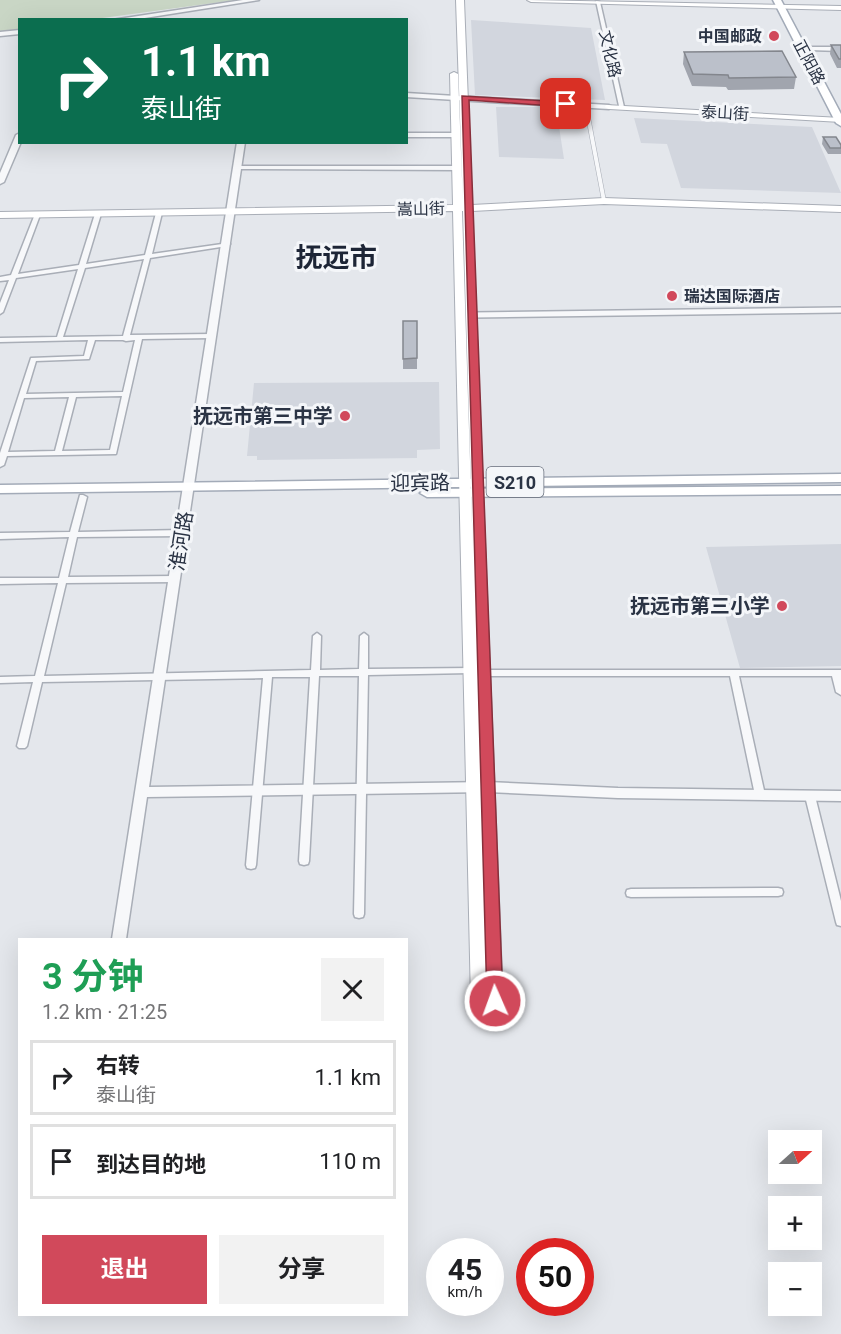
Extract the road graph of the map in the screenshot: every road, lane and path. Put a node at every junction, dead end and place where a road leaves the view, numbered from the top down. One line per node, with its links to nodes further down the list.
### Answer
1 (256, 0): 9 (street)
2 (452, 0): 15 (main road)
3 (460, 0): 15 (main road)
4 (531, 0): 6 (main road)
5 (656, 0): 7 (main road)
6 (598, 2): 7 (main road); 18 (street, 文化路)
7 (784, 3): 8 (main road); 12 (main road, 正阳路); 20 (main road, 正阳路)
8 (841, 6)
9 (129, 18)
10 (18, 32): 11 (street)
11 (0, 34)
12 (811, 49): 13 (street); 16 (main road, 正阳路)
13 (841, 49)
14 (408, 95): 15 (street, 泰山街)
15 (460, 97): 17 (street, 泰山街); 22 (main road); 29 (main road)
16 (841, 103)
17 (586, 106): 19 (street, 泰山街); 28 (street)
18 (622, 106): 19 (main road, 泰山街); 20 (main road, 泰山街)
19 (609, 107): 20 (main road, 泰山街)
20 (840, 119)
21 (408, 135): 22 (street)
22 (456, 135): 26 (main road)
23 (18, 140): 27 (street)
24 (241, 144): 25 (street, 淮河路)
25 (238, 168): 26 (street); 31 (street, 淮河路)
26 (456, 168): 29 (main road)
27 (0, 182)
28 (604, 199): 29 (main road, 嵩山街); 30 (main road, 嵩山街)
29 (463, 206): 31 (main road, 嵩山街); 43 (main road); 57 (main road)
30 (841, 207)
31 (231, 210): 32 (main road, 嵩山街); 33 (main road, 嵩山街); 36 (street, 淮河路)
32 (159, 213): 34 (main road, 嵩山街); 37 (street)
33 (0, 214): 35 (main road, 嵩山街)
34 (98, 214): 35 (main road, 嵩山街); 38 (street)
35 (37, 215): 39 (street)
36 (226, 244): 37 (street); 44 (street, 淮河路)
37 (148, 255): 38 (street); 47 (street)
38 (83, 265): 39 (street); 49 (street)
39 (14, 276): 40 (street); 42 (street)
40 (0, 279)
41 (841, 310): 43 (street)
42 (0, 312)
43 (473, 315): 57 (main road)
44 (212, 336): 45 (street); 60 (street, 淮河路)
45 (140, 338): 47 (street); 50 (street)
46 (92, 339): 47 (street); 49 (street); 52 (street)
47 (126, 339)
48 (0, 340): 49 (street)
49 (59, 340)
50 (126, 394): 51 (street); 53 (street)
51 (73, 395): 52 (street); 53 (street)
52 (21, 396): 54 (street)
53 (58, 453): 54 (street)
54 (3, 454): 55 (street)
55 (0, 465)
56 (841, 478): 57 (main road, 迎宾路 / S210)
57 (471, 488): 59 (main road, 迎宾路 / S210); 60 (main road, 迎宾路 / S210); 71 (main road); 74 (main road)
58 (0, 489): 60 (main road, 迎宾路 / S210)
59 (841, 490)
60 (188, 491): 61 (main road, 迎宾路 / S210); 63 (street, 淮河路)
61 (83, 497): 62 (main road, 迎宾路 / S210); 65 (street)
62 (0, 498)
63 (182, 533): 65 (street); 66 (street, 淮河路)
64 (0, 536): 65 (street)
65 (74, 536): 67 (street)
66 (175, 579): 67 (street); 78 (street, 淮河路)
67 (63, 580): 68 (street); 79 (street)
68 (0, 581)
69 (317, 636): 73 (street)
70 (364, 636): 72 (street)
71 (470, 670): 72 (street); 83 (main road)
72 (364, 672): 73 (street); 85 (street)
73 (315, 673): 77 (street); 86 (street)
74 (484, 673): 75 (street); 84 (main road)
75 (734, 673): 76 (street); 89 (street)
76 (838, 673): 81 (street)
77 (268, 674): 78 (street); 87 (street)
78 (160, 676): 79 (street); 88 (street, 淮河路)
79 (40, 679): 80 (street); 82 (street)
80 (0, 680)
81 (841, 692)
82 (22, 746)
83 (473, 787): 84 (street); 85 (street); 99 (main road)
84 (488, 787): 89 (street); 100 (main road)
85 (361, 788): 86 (street); 96 (street)
86 (308, 789): 87 (street); 92 (street)
87 (258, 790): 88 (street); 93 (street)
88 (142, 792): 98 (street, 淮河路)
89 (760, 795): 90 (street)
90 (810, 796): 91 (street); 97 (street)
91 (841, 796)
92 (304, 861)
93 (251, 865)
94 (778, 892): 95 (street)
95 (631, 893)
96 (359, 914)
97 (841, 922)
98 (118, 938)
99 (479, 1001)
100 (495, 1001)

